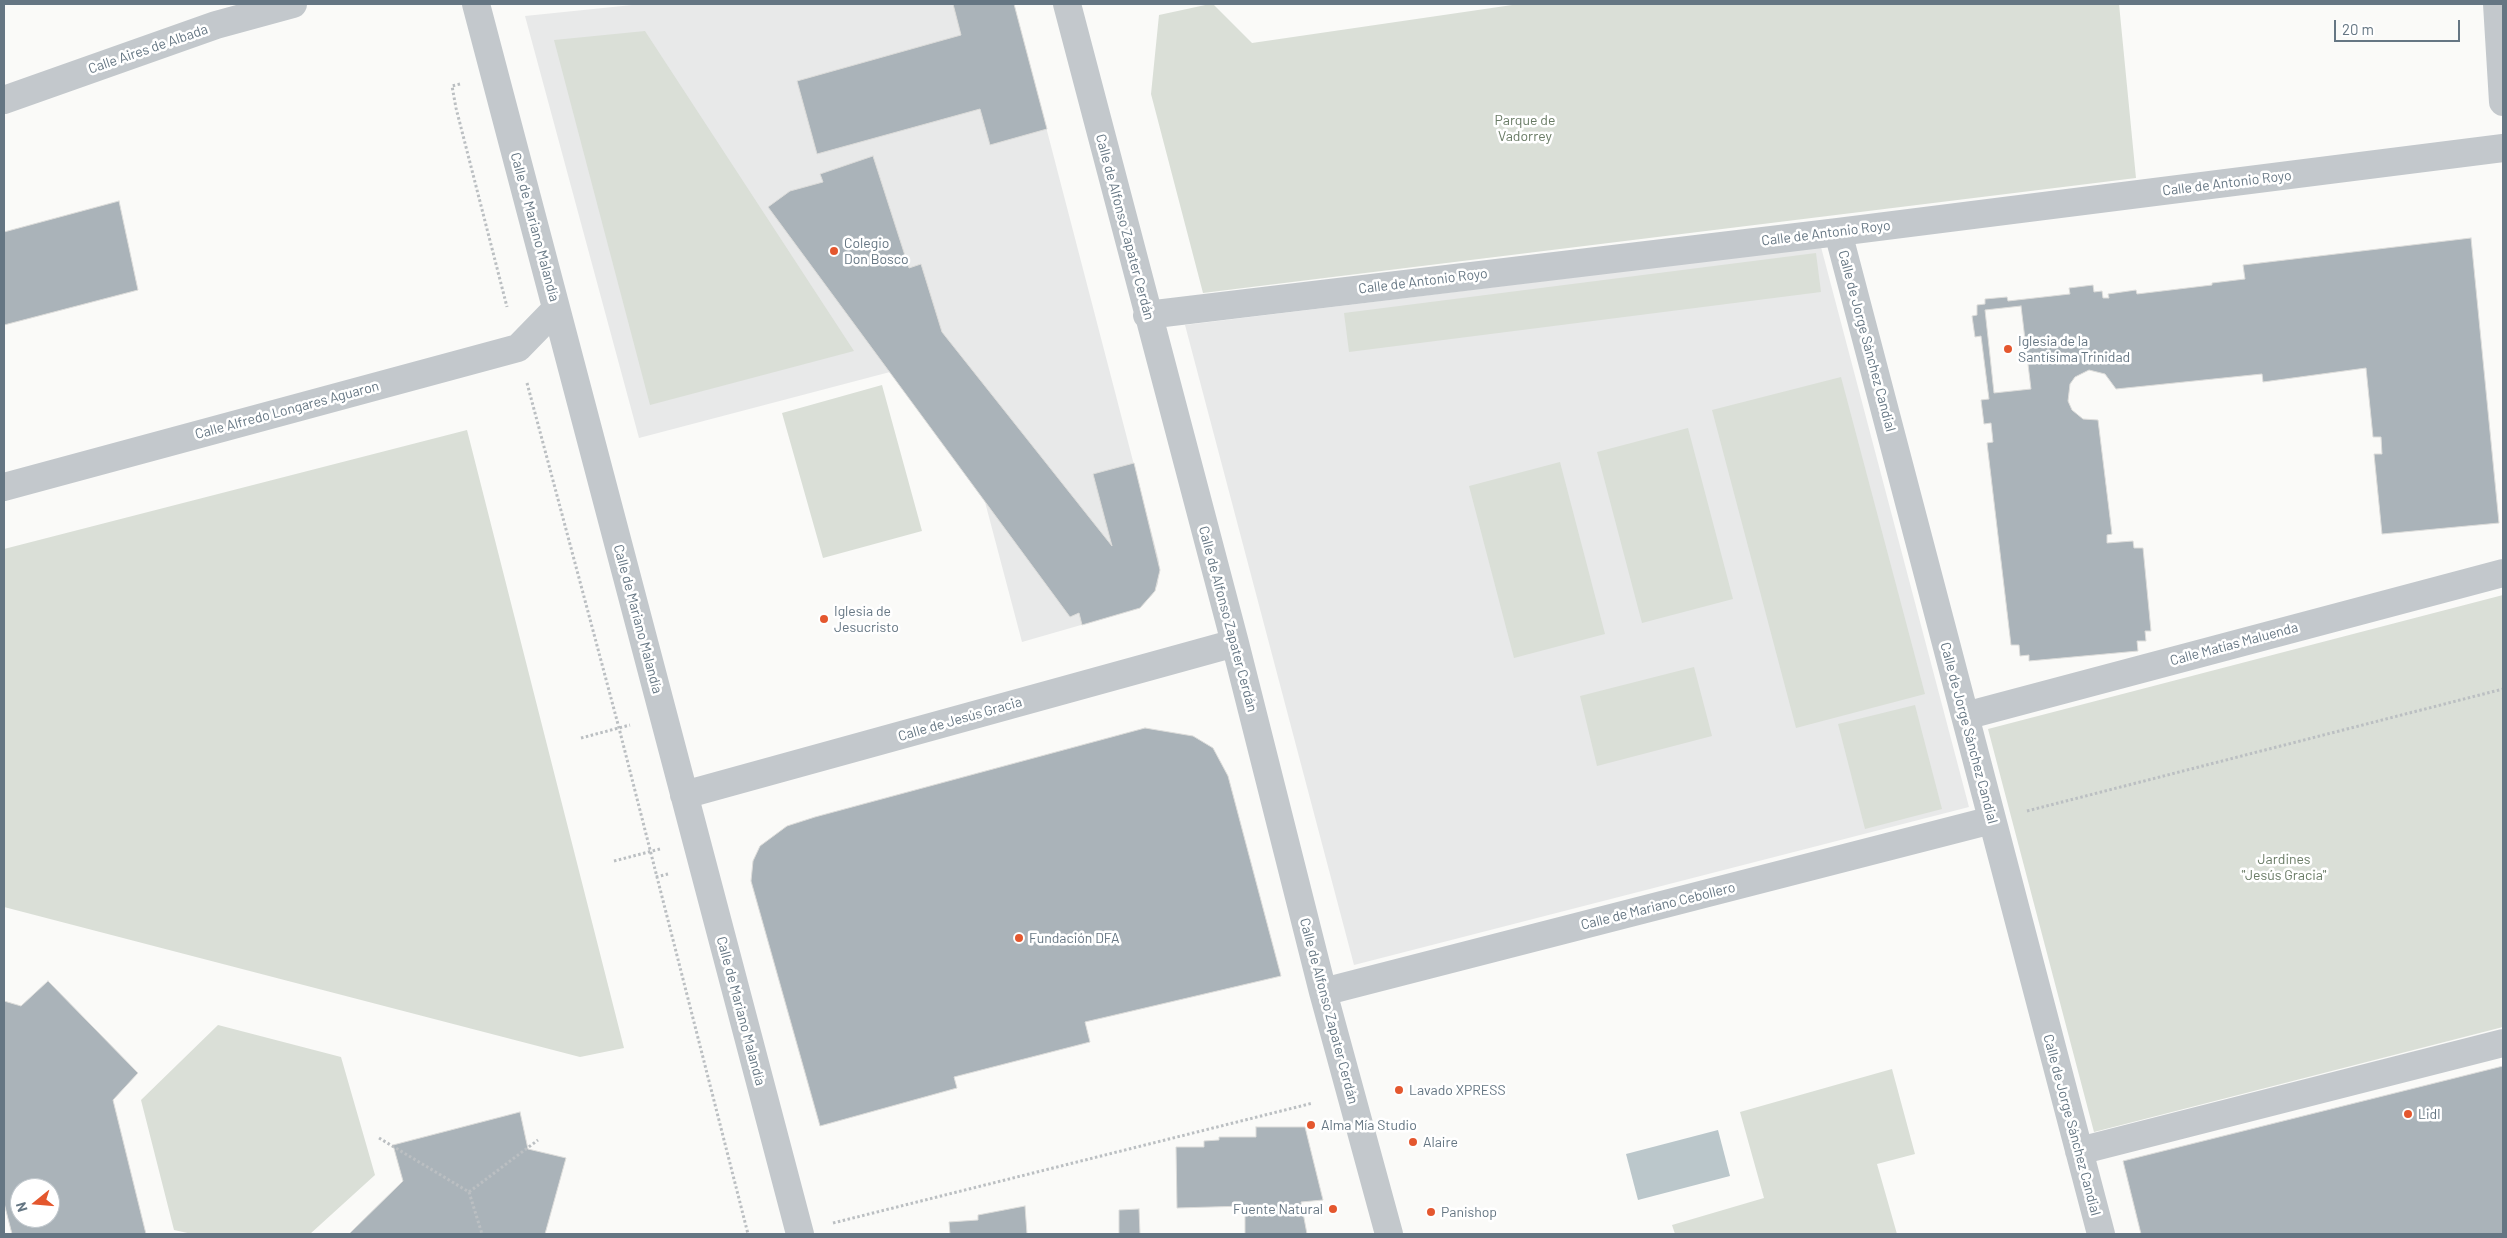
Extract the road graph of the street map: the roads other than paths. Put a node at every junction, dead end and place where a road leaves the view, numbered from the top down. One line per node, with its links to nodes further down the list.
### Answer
1 (293, 4): 5 (street, Calle Aires de Albada)
2 (476, 4): 9 (street, Calle de Mariano Malandía)
3 (2497, 4): 6 (street)
4 (1074, 9): 10 (street, Calle de Alfonso Zapater Cerdán)
5 (4, 100)
6 (2503, 102)
7 (2503, 148): 8 (street, Calle de Antonio Royo)
8 (1838, 232): 10 (street, Calle de Antonio Royo); 14 (street, Calle de Jorge Sánchez Candial)
9 (556, 308): 11 (street, Calle Alfredo Longares Aguaron); 15 (street, Calle de Mariano Malandía)
10 (1148, 315): 13 (street, Calle de Alfonso Zapater Cerdán)
11 (4, 487)
12 (2503, 573): 14 (street, Calle Matías Maluenda)
13 (1235, 643): 15 (street, Calle de Jesús Gracia); 17 (street, Calle de Alfonso Zapater Cerdán)
14 (1965, 716): 16 (street, Calle de Jorge Sánchez Candial)
15 (684, 795): 20 (street, Calle de Mariano Malandía)
16 (1992, 820): 17 (street, Calle de Mariano Cebollero); 19 (street, Calle de Jorge Sánchez Candial)
17 (1323, 992): 21 (street, Calle de Alfonso Zapater Cerdán)
18 (2503, 1043): 19 (street)
19 (2079, 1151): 22 (street, Calle de Jorge Sánchez Candial)
20 (800, 1234)
21 (1389, 1234)
22 (2101, 1234)

